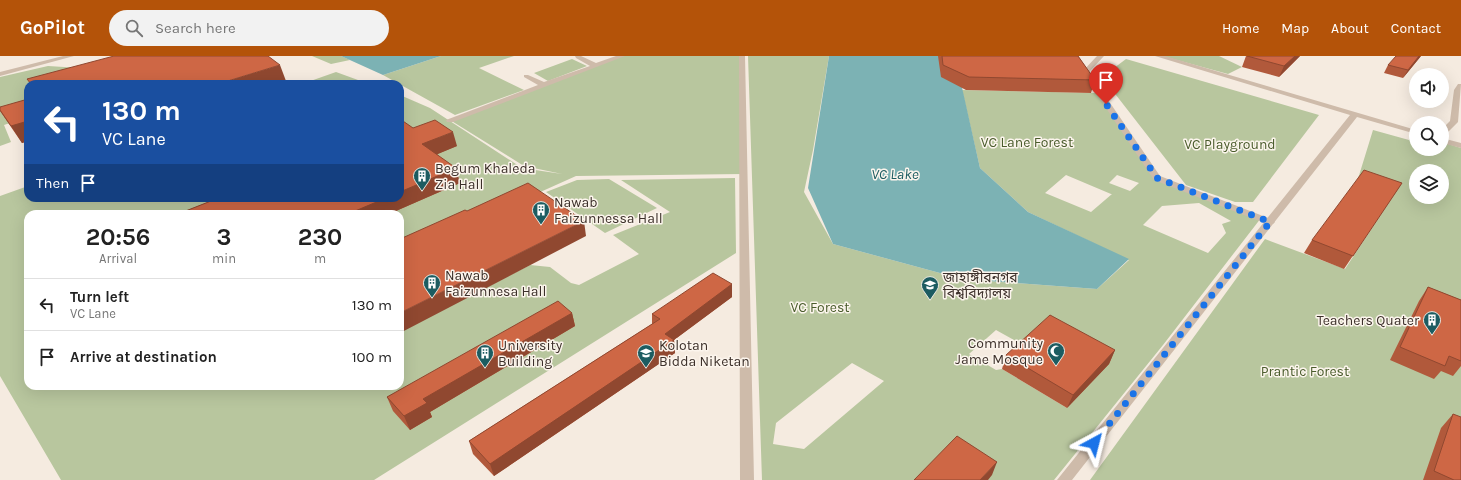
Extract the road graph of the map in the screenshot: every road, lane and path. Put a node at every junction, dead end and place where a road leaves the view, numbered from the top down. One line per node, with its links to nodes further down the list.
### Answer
1 (71, 56): 8 (street)
2 (622, 56): 7 (street)
3 (742, 56): 19 (street)
4 (1101, 56): 18 (street)
5 (1158, 56): 12 (street)
6 (578, 57): 7 (street)
7 (596, 66): 10 (street)
8 (0, 74)
9 (526, 76): 10 (street)
10 (544, 85): 13 (street)
11 (1461, 86): 14 (street)
12 (1355, 114): 15 (street); 18 (street)
13 (450, 120)
14 (1449, 127)
15 (1409, 130)
16 (1449, 142): 17 (street)
17 (1461, 146)
18 (1270, 222): 20 (street)
19 (748, 480)
20 (1064, 480)

